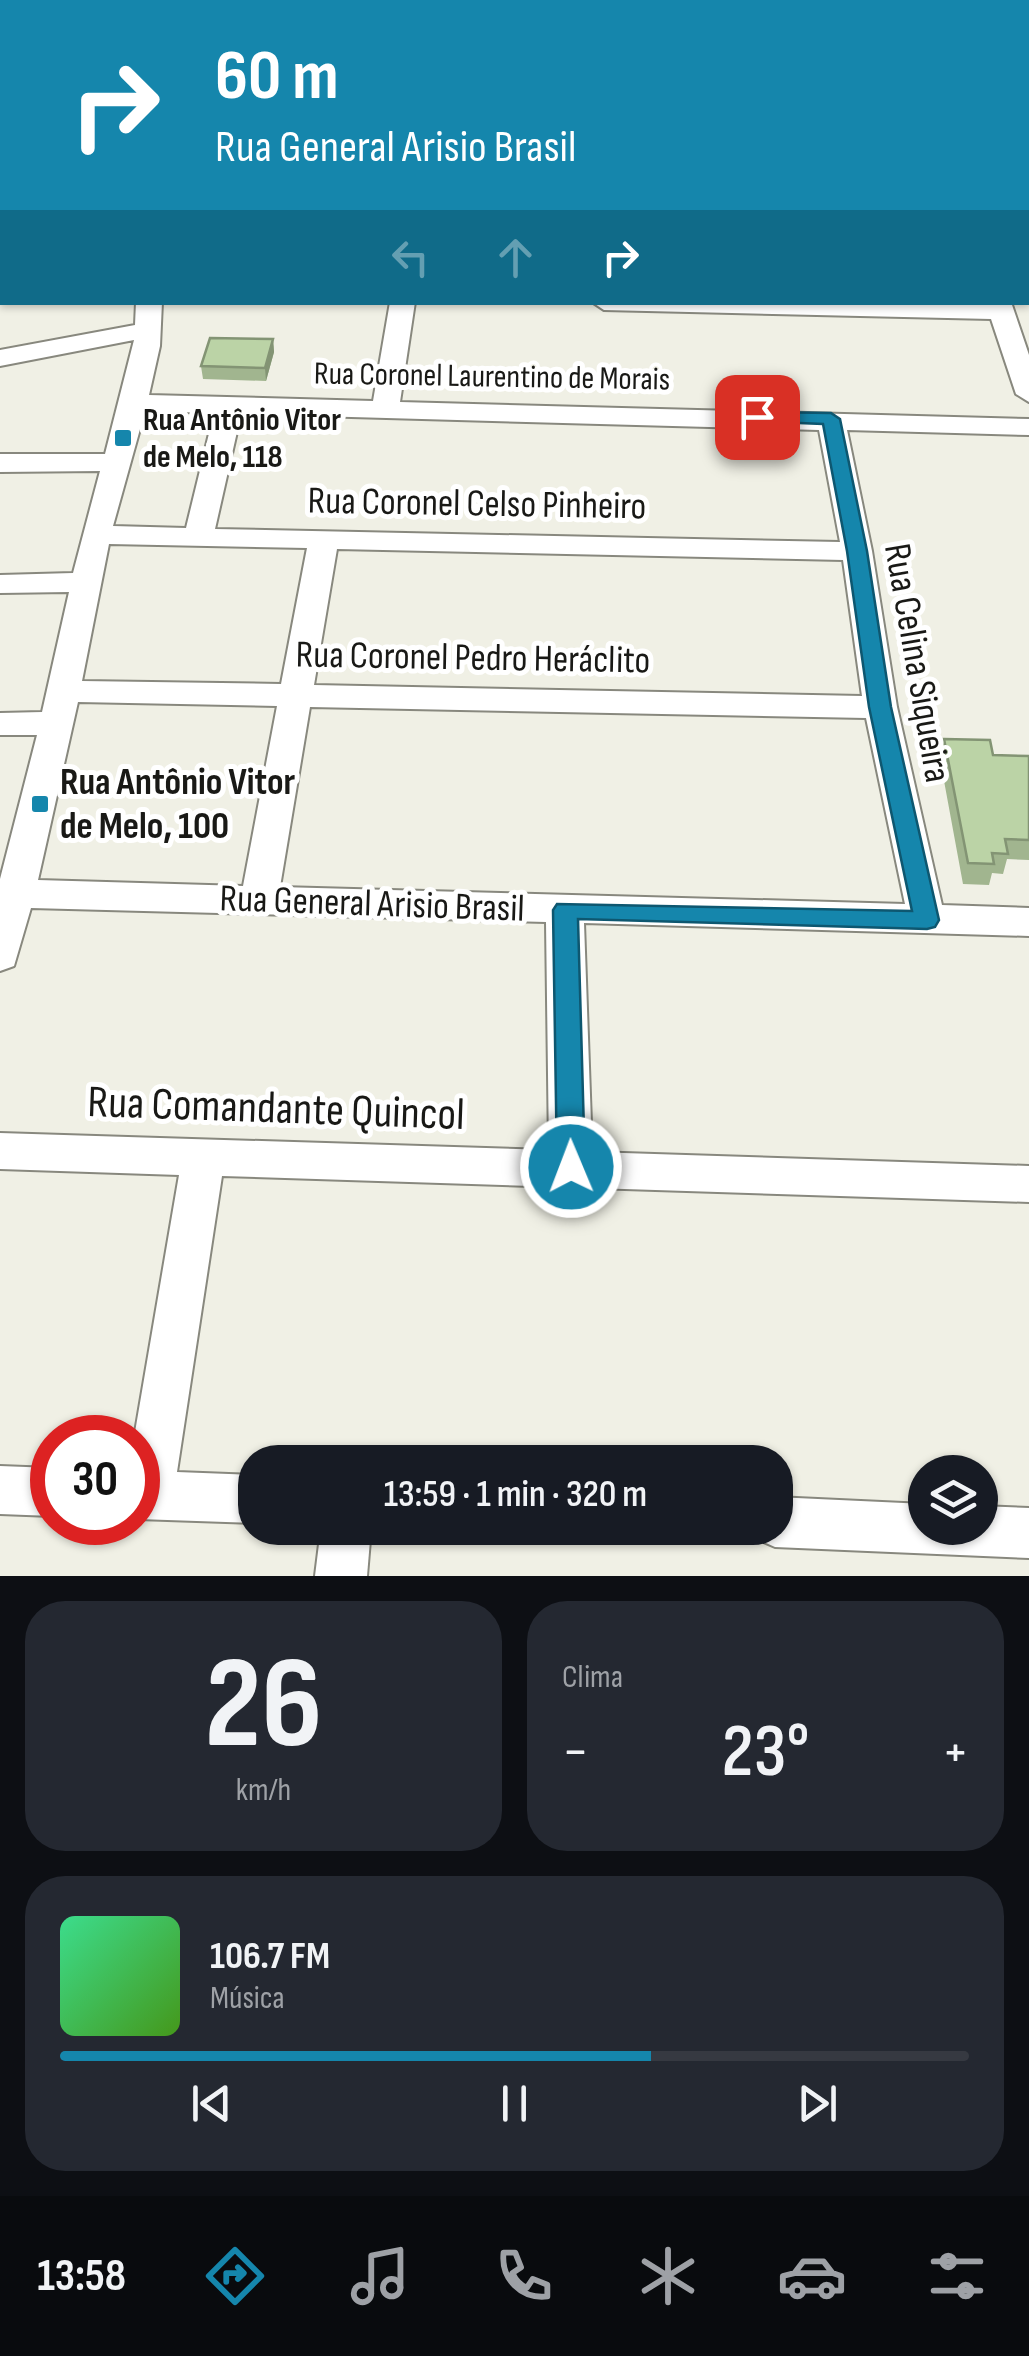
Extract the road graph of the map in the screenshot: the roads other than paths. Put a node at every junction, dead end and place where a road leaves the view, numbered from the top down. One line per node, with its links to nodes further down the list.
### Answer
1 (149, 305): 5 (street)
2 (402, 305): 12 (street)
3 (802, 305): 4 (street)
4 (999, 308): 7 (street)
5 (147, 338): 6 (street); 8 (street); 10 (street)
6 (0, 358)
7 (1024, 366): 9 (street)
8 (0, 374)
9 (1029, 394)
10 (134, 403): 11 (street, Rua Coronel Laurentino de Morais); 15 (street)
11 (229, 406): 12 (street, Rua Coronel Laurentino de Morais); 18 (street)
12 (385, 410): 13 (street, Rua Coronel Laurentino de Morais)
13 (831, 419): 14 (street, Rua Coronel Laurentino de Morais); 20 (street, Rua Celina Siqueira)
14 (1029, 427)
15 (116, 462): 16 (street); 17 (street)
16 (0, 464)
17 (96, 536): 18 (street, Rua Coronel Celso Pinheiro); 21 (street)
18 (198, 540): 19 (street, Rua Coronel Celso Pinheiro)
19 (323, 541): 20 (street, Rua Coronel Celso Pinheiro); 23 (street)
20 (857, 551): 25 (street, Rua Celina Siqueira)
21 (86, 582): 22 (street); 24 (street)
22 (0, 584)
23 (295, 698): 24 (street, Rua Coronel Pedro Heráclito); 25 (street, Rua Coronel Pedro Heráclito); 28 (street)
24 (61, 707): 26 (street, Rua Coronel Pedro Heráclito); 27 (street)
25 (880, 707): 30 (street, Rua Celina Siqueira)
26 (0, 724)
27 (8, 893): 28 (street, Rua General Arisio Brasil); 32 (street)
28 (259, 902): 29 (street, Rua General Arisio Brasil)
29 (566, 910): 30 (street, Rua General Arisio Brasil); 35 (street)
30 (927, 920): 31 (street, Rua General Arisio Brasil)
31 (1029, 922)
32 (0, 956)
33 (0, 1152): 34 (street, Rua Comandante Quincol)
34 (204, 1156): 35 (street, Rua Comandante Quincol); 37 (street)
35 (571, 1167): 36 (street, Rua Comandante Quincol)
36 (1029, 1184)
37 (158, 1415)
38 (0, 1490): 39 (street)
39 (30, 1491)
40 (160, 1497): 41 (street)
41 (238, 1499)
42 (793, 1523): 43 (street)
43 (1029, 1533)
44 (344, 1545): 45 (street)
45 (341, 1576)

